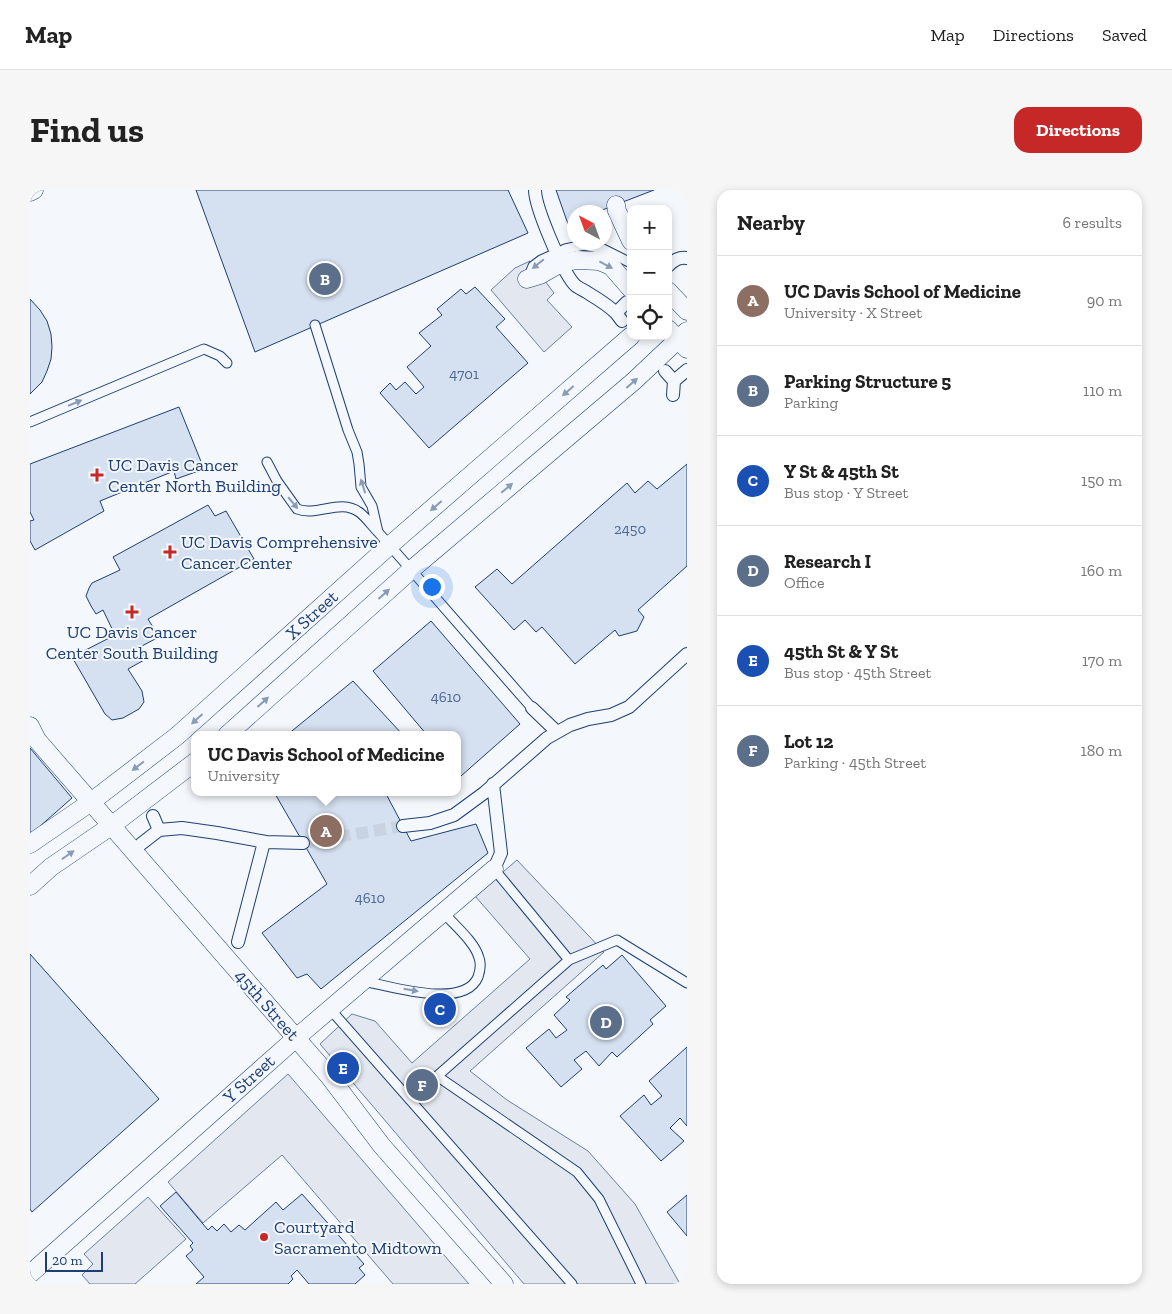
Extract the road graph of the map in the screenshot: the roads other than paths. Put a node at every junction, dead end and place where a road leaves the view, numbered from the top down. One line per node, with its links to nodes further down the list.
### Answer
1 (34, 190): 3 (street)
2 (534, 190): 6 (street)
3 (30, 192)
4 (616, 205): 5 (street)
5 (627, 232)
6 (559, 258): 8 (lane); 10 (street); 11 (street, one-way to 11); 13 (street)
7 (687, 258): 9 (street)
8 (627, 261)
9 (672, 263)
10 (527, 279)
11 (628, 295)
12 (627, 305): 13 (street)
13 (623, 324): 24 (street, X Street, one-way to 24)
14 (316, 325): 23 (lane, one-way to 14)
15 (680, 337): 25 (street, X Street, one-way to 15)
16 (227, 363): 21 (lane, one-way to 16)
17 (687, 370): 19 (street)
18 (665, 371): 19 (street)
19 (674, 381): 20 (street)
20 (673, 395)
21 (30, 422)
22 (267, 462): 23 (lane, one-way to 23)
23 (378, 532): 24 (lane)
24 (389, 546): 25 (lane); 33 (street, X Street, one-way to 33)
25 (411, 570): 27 (lane); 29 (street, X Street, one-way to 25)
26 (687, 654): 30 (street)
27 (532, 708): 30 (street)
28 (30, 726): 33 (street, 45th Street)
29 (230, 731)
30 (557, 732): 32 (street)
31 (191, 765): 35 (street)
32 (493, 784): 36 (street); 42 (street)
33 (91, 802): 35 (street, 45th Street); 40 (street, X Street)
34 (153, 816): 37 (street)
35 (111, 826): 43 (street, one-way to 35); 50 (street, 45th Street)
36 (403, 826)
37 (159, 830): 38 (street); 41 (street)
38 (264, 842): 39 (street); 45 (street)
39 (303, 842)
40 (30, 844)
41 (141, 844)
42 (494, 869): 44 (street, Y Street); 46 (lane)
43 (30, 886)
44 (444, 913): 47 (street, Y Street); 47 (lane, one-way to 44)
45 (238, 942)
46 (569, 960): 48 (lane); 51 (lane)
47 (363, 981): 49 (street, Y Street)
48 (687, 983)
49 (330, 1009): 50 (street, Y Street); 52 (lane)
50 (296, 1038): 53 (street, Y Street); 54 (street, 45th Street)
51 (437, 1076): 52 (lane); 56 (lane)
52 (410, 1100): 55 (lane)
53 (32, 1270)
54 (504, 1284)
55 (572, 1284)
56 (641, 1284)

